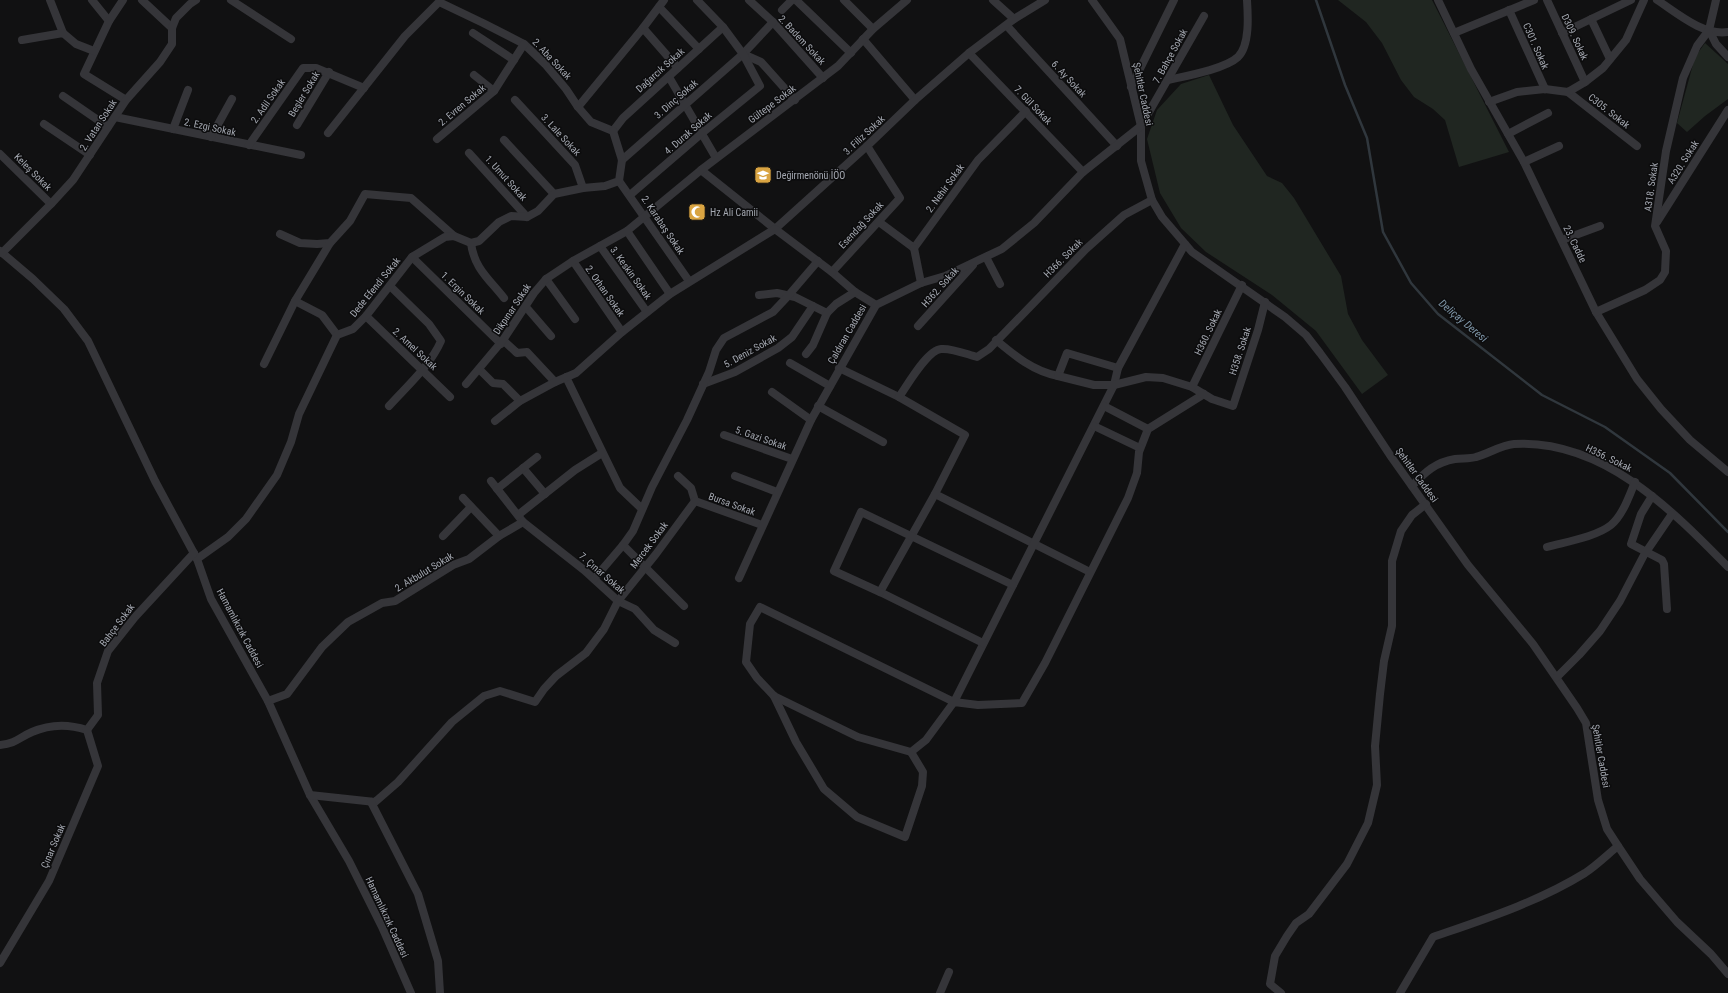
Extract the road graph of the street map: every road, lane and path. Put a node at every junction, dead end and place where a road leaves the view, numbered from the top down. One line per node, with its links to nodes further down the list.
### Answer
1 (50, 0): 42 (street)
2 (92, 0): 33 (street)
3 (123, 0): 33 (street)
4 (142, 0): 26 (street)
5 (196, 0): 37 (street, 2. Vatan Sokak)
6 (231, 0): 46 (street)
7 (664, 0): 27 (street)
8 (696, 0): 36 (street)
9 (749, 0): 34 (street, 2. Badem Sokak)
10 (792, 0): 28 (street)
11 (796, 0): 52 (street)
12 (844, 0): 39 (street)
13 (907, 0): 39 (street, Gültepe Sokak)
14 (993, 0): 31 (street)
15 (1045, 0): 31 (street, 3. Filiz Sokak)
16 (1092, 0): 66 (street, Şehitler Caddesi)
17 (1174, 0): 66 (street)
18 (1247, 0): 64 (street)
19 (1438, 0): 44 (street, 23. Cadde)
20 (1534, 0): 29 (street)
21 (1547, 0): 45 (street, D309. Sokak)
22 (1631, 0): 32 (street)
23 (1644, 0): 56 (street)
24 (1658, 0): 40 (street)
25 (1716, 0): 40 (street)
26 (150, 3): 37 (street)
27 (659, 7): 38 (street); 50 (street)
28 (782, 10)
29 (1509, 10): 44 (street); 69 (street, C301. Sokak)
30 (1204, 16): 64 (street, 7. Bahçe Sokak)
31 (1014, 19): 35 (street, 3. Filiz Sokak)
32 (1591, 19): 45 (street); 56 (street)
33 (109, 21): 51 (street)
34 (773, 22): 54 (street, 3. Dinç Sokak); 63 (street, 2. Badem Sokak)
35 (1006, 26): 53 (street, 3. Filiz Sokak); 99 (street, 6. Ay Sokak)
36 (723, 27): 50 (street, Dağarcık Sokak); 54 (street)
37 (172, 28): 74 (street, 2. Vatan Sokak)
38 (643, 28): 59 (street); 80 (street)
39 (873, 29): 47 (street, Gültepe Sokak)
40 (1709, 30): 41 (street); 55 (street); 121 (street, A318. Sokak)
41 (1728, 32)
42 (63, 33): 48 (street); 51 (street)
43 (473, 33): 57 (street)
44 (1454, 33): 78 (street, 23. Cadde)
45 (1562, 34): 65 (street, D309. Sokak)
46 (291, 39)
47 (863, 39): 52 (street, Gültepe Sokak); 77 (street)
48 (22, 40)
49 (524, 44): 57 (street, 2. Evren Sokak); 67 (street, 2. Aba Sokak); 80 (street, 2. Aba Sokak)
50 (699, 49): 59 (street, Dağarcık Sokak)
51 (94, 51): 74 (street)
52 (850, 53): 63 (street, Gültepe Sokak)
53 (969, 53): 77 (street, 3. Filiz Sokak); 82 (street, 7. Gül Sokak)
54 (743, 54): 76 (street); 79 (street, 3. Dinç Sokak); 92 (street, 4. Durak Sokak)
55 (1728, 57)
56 (1610, 59): 65 (street)
57 (514, 60): 70 (street, 2. Evren Sokak)
58 (303, 68): 60 (street, Beşler Sokak); 97 (street, 2. Adil Sokak)
59 (678, 68): 62 (street, Dağarcık Sokak)
60 (329, 72): 67 (street, Beşler Sokak); 86 (street, Beşler Sokak)
61 (474, 75): 70 (street)
62 (668, 77): 79 (street); 90 (street, Dağarcık Sokak)
63 (824, 78): 76 (street, Gültepe Sokak)
64 (1168, 80): 87 (street, 7. Bahçe Sokak)
65 (1585, 82): 71 (street)
66 (1131, 87): 87 (street, Şehitler Caddesi)
67 (364, 88): 91 (street)
68 (188, 90): 89 (street)
69 (1545, 90): 71 (street); 78 (street)
70 (494, 91): 95 (street, 2. Evren Sokak)
71 (1568, 92): 101 (street, C305. Sokak)
72 (63, 96): 88 (street)
73 (232, 99): 94 (street)
74 (126, 100): 84 (street, 2. Vatan Sokak)
75 (515, 100): 112 (street, 3. Lale Sokak)
76 (795, 100): 106 (street, Gültepe Sokak)
77 (915, 100): 98 (street, 3. Filiz Sokak)
78 (1489, 102): 93 (street, 23. Cadde)
79 (684, 105): 92 (street); 107 (street, 3. Dinç Sokak)
80 (578, 107): 90 (street, 2. Aba Sokak)
81 (1728, 110): 121 (street, A320. Sokak)
82 (1026, 111): 110 (street, 7. Gül Sokak); 131 (street, 2. Nehir Sokak)
83 (1548, 113): 93 (street)
84 (115, 117): 88 (street, 2. Vatan Sokak); 89 (street, 2. Ezgi Sokak)
85 (44, 124): 104 (street)
86 (297, 125)
87 (1140, 126): 99 (street, Çaldıran Caddesi); 115 (street, Şehitler Caddesi)
88 (108, 127): 104 (street, 2. Vatan Sokak)
89 (172, 129): 94 (street, 2. Ezgi Sokak)
90 (613, 131): 107 (street)
91 (328, 133)
92 (701, 134): 106 (street); 114 (street, 4. Durak Sokak)
93 (1508, 134): 108 (street, 23. Cadde)
94 (211, 137): 97 (street, 2. Ezgi Sokak)
95 (436, 139)
96 (504, 140): 113 (street)
97 (249, 145): 105 (street, 2. Ezgi Sokak)
98 (867, 146): 119 (street, Esendağ Sokak); 122 (street, 3. Filiz Sokak)
99 (1117, 146): 110 (street, Çaldıran Caddesi)
100 (1559, 146): 108 (street)
101 (1637, 146)
102 (469, 153): 117 (street, 1. Umut Sokak)
103 (0, 154): 116 (street, Keleş Sokak)
104 (90, 155): 116 (street, 2. Vatan Sokak)
105 (301, 155)
106 (716, 158): 109 (street, Gültepe Sokak)
107 (622, 160): 111 (street)
108 (1524, 162): 126 (street, 23. Cadde)
109 (701, 170): 118 (street, Gültepe Sokak); 122 (street)
110 (1083, 172): 134 (street, Çaldıran Caddesi)
111 (619, 182): 112 (street); 114 (street, 2. Karabaş Sokak)
112 (583, 188): 113 (street)
113 (554, 194): 117 (street)
114 (630, 195): 118 (street, 2. Karabaş Sokak)
115 (1152, 200): 129 (street, Şehitler Caddesi); 164 (street, H366. Sokak)
116 (51, 204): 132 (street, 2. Vatan Sokak)
117 (527, 217): 127 (street)
118 (644, 218): 123 (street, Dikpınar Sokak); 140 (street, 2. Karabaş Sokak)
119 (879, 222): 131 (street); 138 (street, Esendağ Sokak)
120 (1600, 226): 126 (street)
121 (1655, 226): 156 (street, A318. Sokak)
122 (776, 229): 136 (street); 140 (street, 3. Filiz Sokak)
123 (627, 231): 130 (street, Dikpınar Sokak); 146 (street)
124 (280, 234): 128 (street)
125 (454, 236): 127 (street); 128 (street); 133 (street, Dede Efendi Sokak)
126 (1562, 240): 156 (street, 23. Cadde)
127 (471, 242): 149 (street)
128 (330, 243): 150 (street)
129 (1185, 244): 143 (street, Şehitler Caddesi); 170 (street)
130 (600, 246): 135 (street, Dikpınar Sokak); 155 (street, 3. Keskin Sokak)
131 (914, 248): 141 (street)
132 (1, 252): 226 (street, Hamamlıkızık Caddesi)
133 (412, 257): 144 (street, Dede Efendi Sokak); 165 (street, 1. Ergin Sokak)
134 (986, 257): 137 (street, Çaldıran Caddesi); 142 (street)
135 (573, 261): 139 (street, Dikpınar Sokak); 161 (street, 2. Orhan Sokak)
136 (818, 261): 138 (street); 148 (street)
137 (977, 262): 141 (street, Çaldıran Caddesi); 160 (street, H362. Sokak)
138 (832, 272): 145 (street)
139 (546, 279): 154 (street, Dikpınar Sokak); 159 (street)
140 (689, 281): 146 (street, 3. Filiz Sokak)
141 (921, 283): 152 (street, Çaldıran Caddesi)
142 (1000, 284)
143 (1242, 285): 151 (street, Şehitler Caddesi); 180 (street, H360. Sokak)
144 (390, 286): 158 (street, Dede Efendi Sokak); 171 (street)
145 (855, 292): 152 (street); 157 (street)
146 (670, 294): 155 (street, 3. Filiz Sokak)
147 (759, 295): 148 (street)
148 (788, 296): 153 (street); 177 (street)
149 (504, 298)
150 (295, 301): 162 (street); 168 (street)
151 (1265, 302): 182 (street, H358. Sokak); 205 (street, Şehitler Caddesi)
152 (876, 305): 169 (street, Çaldıran Caddesi)
153 (813, 306): 157 (street); 177 (street, 5. Deniz Sokak)
154 (526, 307): 163 (street); 165 (street, Dikpınar Sokak)
155 (647, 312): 161 (street, 3. Filiz Sokak)
156 (1596, 312): 200 (street, 23. Cadde)
157 (827, 313): 166 (street)
158 (366, 316): 162 (street, Dede Efendi Sokak); 171 (street, 2. Amel Sokak)
159 (575, 319)
160 (918, 326)
161 (622, 332): 174 (street, 3. Filiz Sokak)
162 (337, 335): 226 (street)
163 (551, 336)
164 (996, 340): 173 (street); 184 (street, H366. Sokak)
165 (502, 342): 172 (street, Dikpınar Sokak); 175 (street, 1. Ergin Sokak)
166 (806, 354)
167 (790, 363): 179 (street)
168 (264, 364)
169 (839, 368): 179 (street, Çaldıran Caddesi); 184 (street)
170 (1118, 368): 173 (street); 178 (street)
171 (422, 369): 183 (street, 2. Amel Sokak); 186 (street)
172 (479, 369): 176 (street, Dikpınar Sokak); 185 (street)
173 (1058, 376): 178 (street)
174 (566, 378): 175 (street, 3. Filiz Sokak); 196 (street)
175 (555, 382): 185 (street, 3. Filiz Sokak)
176 (466, 384)
177 (703, 384): 215 (street)
178 (1114, 385): 180 (street); 188 (street)
179 (830, 386): 187 (street, Çaldıran Caddesi)
180 (1192, 387): 182 (street)
181 (772, 392): 189 (street)
182 (1204, 394): 192 (street)
183 (450, 397)
184 (899, 397): 209 (street)
185 (520, 401): 190 (street, 3. Filiz Sokak)
186 (389, 406)
187 (818, 406): 189 (street, Çaldıran Caddesi); 194 (street)
188 (1104, 406): 191 (street); 192 (street)
189 (811, 420): 198 (street, Çaldıran Caddesi)
190 (495, 421)
191 (1094, 426): 195 (street); 222 (street)
192 (1148, 429): 195 (street)
193 (724, 435): 198 (street, 5. Gazi Sokak)
194 (883, 442)
195 (1140, 448): 229 (street)
196 (602, 453): 208 (street); 215 (street)
197 (537, 457): 199 (street)
198 (792, 459): 207 (street, Çaldıran Caddesi)
199 (523, 468): 206 (street); 208 (street)
200 (1728, 472)
201 (678, 476): 212 (street)
202 (735, 476): 207 (street)
203 (491, 481): 206 (street, 7. Çınar Sokak)
204 (1635, 482): 205 (street, H356. Sokak); 210 (street, H356. Sokak); 224 (street)
205 (1412, 486): 213 (street, Şehitler Caddesi)
206 (497, 489): 217 (street, 7. Çınar Sokak)
207 (777, 492): 218 (street, Çaldıran Caddesi)
208 (545, 494): 217 (street)
209 (935, 494): 221 (street); 222 (street)
210 (1652, 496): 216 (street, H356. Sokak); 225 (street)
211 (463, 498): 214 (street)
212 (695, 501): 218 (street, Bursa Sokak); 227 (street, Mercek Sokak)
213 (1426, 504): 239 (street, Şehitler Caddesi); 255 (street)
214 (471, 507): 219 (street); 220 (street)
215 (642, 509): 223 (street)
216 (1672, 514): 225 (street); 228 (street, H356. Sokak)
217 (520, 518): 220 (street, 2. Akbulut Sokak); 231 (street, 7. Çınar Sokak)
218 (762, 525): 230 (street, Çaldıran Caddesi)
219 (443, 536)
220 (500, 536): 241 (street, 2. Akbulut Sokak)
221 (912, 536): 232 (street); 233 (street); 233 (street)
222 (1033, 544): 229 (street); 232 (street)
223 (623, 545): 227 (street); 231 (street)
224 (1547, 547)
225 (1647, 551): 236 (street); 239 (street)
226 (196, 556): 241 (street, Hamamlıkızık Caddesi); 243 (street, Bahçe Sokak)
227 (646, 567): 234 (street, Mercek Sokak); 235 (street)
228 (1728, 567)
229 (1090, 572): 242 (street)
230 (739, 578)
231 (594, 580): 234 (street, 7. Çınar Sokak)
232 (1012, 585): 238 (street)
233 (880, 592): 238 (street)
234 (618, 601): 237 (street, 7. Çınar Sokak); 247 (street, Mercek Sokak)
235 (684, 606)
236 (1667, 610)
237 (675, 643)
238 (983, 643): 242 (street)
239 (1557, 677): 248 (street, Şehitler Caddesi)
240 (774, 696): 242 (street); 245 (street); 245 (street)
241 (268, 701): 246 (street, Hamamlıkızık Caddesi)
242 (954, 702): 245 (street)
243 (87, 730): 244 (street); 249 (street, Çınar Sokak)
244 (0, 745)
245 (911, 752)
246 (310, 795): 247 (street); 252 (street, Hamamlıkızık Caddesi)
247 (371, 802): 253 (street)
248 (1618, 846): 251 (street, Şehitler Caddesi); 256 (street)
249 (0, 963)
250 (949, 972): 254 (street)
251 (1728, 974)
252 (411, 993)
253 (440, 993)
254 (940, 993)
255 (1281, 993)
256 (1400, 993)

